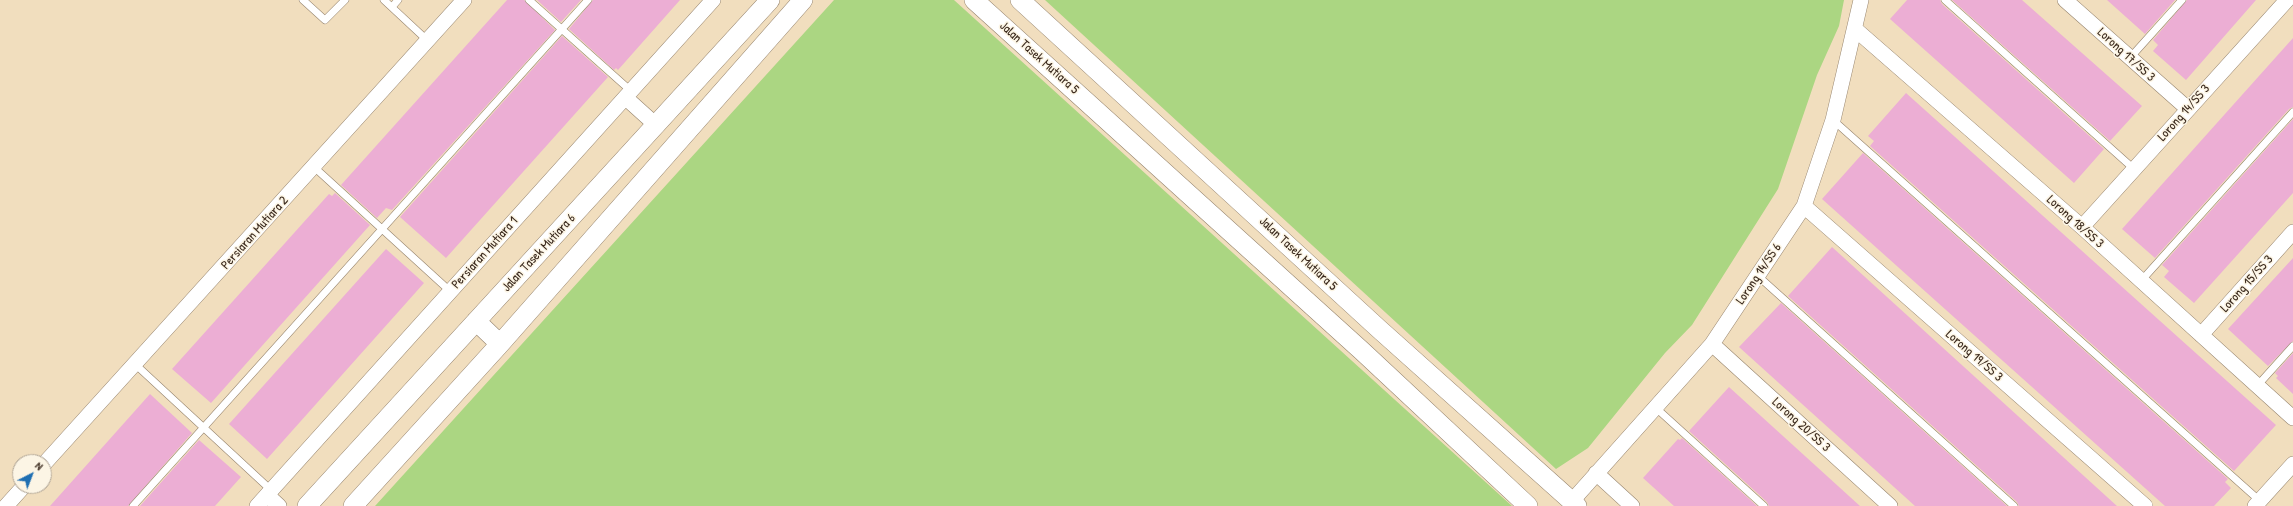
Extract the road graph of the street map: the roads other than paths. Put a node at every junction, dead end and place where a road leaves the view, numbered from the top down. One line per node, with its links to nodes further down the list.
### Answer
1 (303, 0): 2 (lane)
2 (345, 0)
3 (384, 0): 18 (lane)
4 (398, 0): 18 (lane)
5 (464, 0): 21 (street, Persiaran Mutiara 2)
6 (530, 0): 19 (lane)
7 (588, 0): 19 (lane)
8 (713, 0): 23 (street, Persiaran Mutiara 1)
9 (770, 0): 27 (street, Jalan Tasek Mutiara 6)
10 (803, 0): 40 (street)
11 (974, 0): 43 (street, Jalan Tasek Mutiara 5)
12 (1020, 0): 38 (street, Jalan Tasek Mutiara 5)
13 (1861, 0): 20 (street, Lorong 14/SS 6)
14 (1945, 0): 29 (lane)
15 (2182, 0): 22 (lane)
16 (2287, 0): 24 (street, Lorong 14/SS 3)
17 (2069, 1): 22 (street, Lorong 17/SS 3)
18 (392, 7): 21 (lane)
19 (562, 29): 23 (lane); 32 (lane)
20 (1855, 29): 26 (street, Lorong 14/SS 6); 31 (street, Lorong 18/SS 3)
21 (428, 41): 28 (street, Persiaran Mutiara 2)
22 (2129, 59): 24 (street, Lorong 17/SS 3)
23 (629, 95): 27 (street); 36 (street, Persiaran Mutiara 1)
24 (2188, 110): 29 (street, Lorong 14/SS 3)
25 (2293, 112): 35 (lane)
26 (1833, 120): 30 (street, Lorong 14/SS 6); 54 (lane)
27 (657, 126): 37 (street, Jalan Tasek Mutiara 6)
28 (314, 167): 32 (lane); 44 (street, Persiaran Mutiara 2)
29 (2134, 170): 31 (street, Lorong 14/SS 3)
30 (1804, 206): 34 (street, Lorong 14/SS 6); 66 (street, Lorong 19/SS 3)
31 (2082, 227): 35 (street, Lorong 18/SS 3)
32 (384, 229): 36 (lane); 48 (lane)
33 (2293, 232): 39 (street, Lorong 15/SS 3)
34 (1758, 276): 41 (street, Lorong 14/SS 6); 65 (lane)
35 (2141, 281): 39 (street, Lorong 18/SS 3)
36 (451, 292): 53 (street, Persiaran Mutiara 1)
37 (476, 321): 40 (street); 59 (street, Jalan Tasek Mutiara 6)
38 (1379, 329): 43 (street); 55 (street, Jalan Tasek Mutiara 5)
39 (2200, 335): 45 (street, Lorong 18/SS 3)
40 (500, 344): 60 (street)
41 (1712, 344): 46 (street, Lorong 14/SS 6); 64 (street, Lorong 20/SS 3)
42 (2293, 346): 45 (lane)
43 (1362, 351): 61 (street, Jalan Tasek Mutiara 5)
44 (136, 365): 48 (lane); 49 (street, Persiaran Mutiara 2)
45 (2257, 386): 47 (street, Lorong 18/SS 3)
46 (1656, 408): 51 (street, Lorong 14/SS 6); 63 (lane)
47 (2293, 418)
48 (204, 428): 53 (lane); 57 (lane)
49 (52, 455)
50 (2293, 464): 54 (street)
51 (1596, 473): 55 (street, Lorong 14/SS 6); 62 (street)
52 (17, 494): 56 (street)
53 (265, 497): 58 (street)
54 (2258, 503)
55 (1574, 504)
56 (6, 506)
57 (133, 506)
58 (279, 506)
59 (307, 506)
60 (353, 506)
61 (1528, 506)
62 (1632, 506)
63 (1764, 506)
64 (1890, 506)
65 (2014, 506)
66 (2145, 506)

